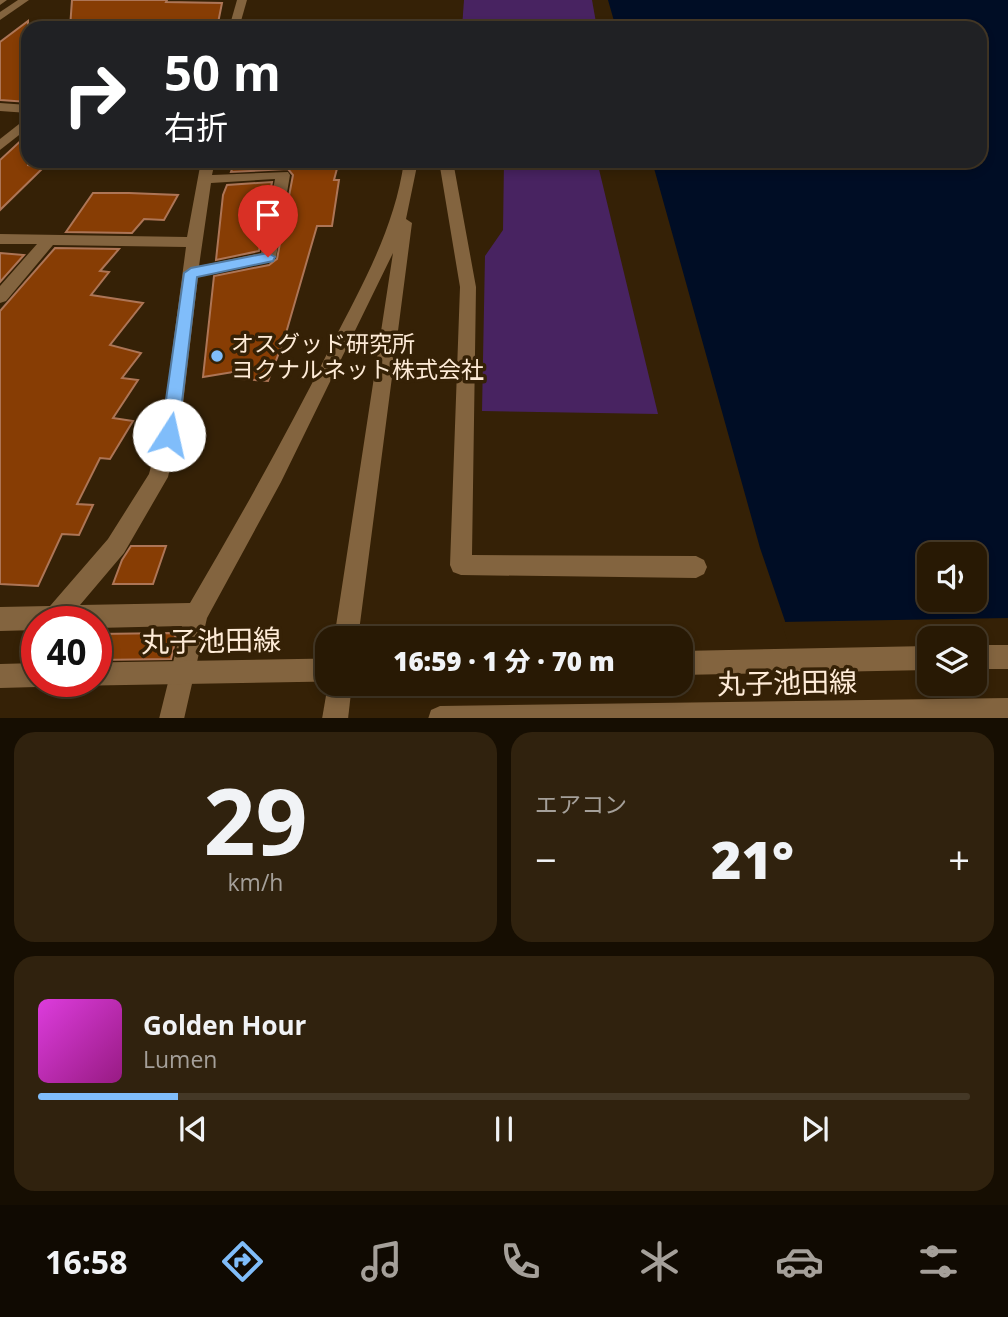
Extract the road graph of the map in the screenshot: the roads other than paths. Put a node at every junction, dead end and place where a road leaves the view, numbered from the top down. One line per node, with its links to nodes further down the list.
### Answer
1 (24, 0): 3 (street)
2 (242, 0): 4 (street)
3 (0, 17)
4 (236, 21)
5 (0, 107): 6 (street)
6 (21, 108)
7 (21, 127): 8 (street)
8 (0, 146)
9 (410, 168): 12 (street)
10 (447, 168): 18 (street)
11 (206, 170): 15 (street); 16 (street)
12 (409, 189): 20 (street); 24 (street)
13 (0, 239): 14 (street)
14 (50, 240): 15 (street); 17 (street)
15 (194, 242): 16 (street)
16 (191, 273): 19 (street)
17 (0, 297)
18 (696, 568)
19 (65, 606)
20 (195, 614): 21 (street); 35 (street)
21 (112, 617)
22 (0, 619): 23 (street)
23 (21, 619)
24 (348, 626)
25 (987, 657): 26 (street)
26 (1008, 657)
27 (917, 658): 28 (street, 丸子池田線)
28 (693, 663)
29 (315, 670): 30 (street, 丸子池田線, bridge)
30 (112, 674)
31 (21, 675): 32 (street)
32 (0, 676)
33 (338, 696): 36 (street)
34 (1008, 710): 37 (street, 丸子池田線)
35 (171, 718)
36 (335, 718)
37 (503, 718)

